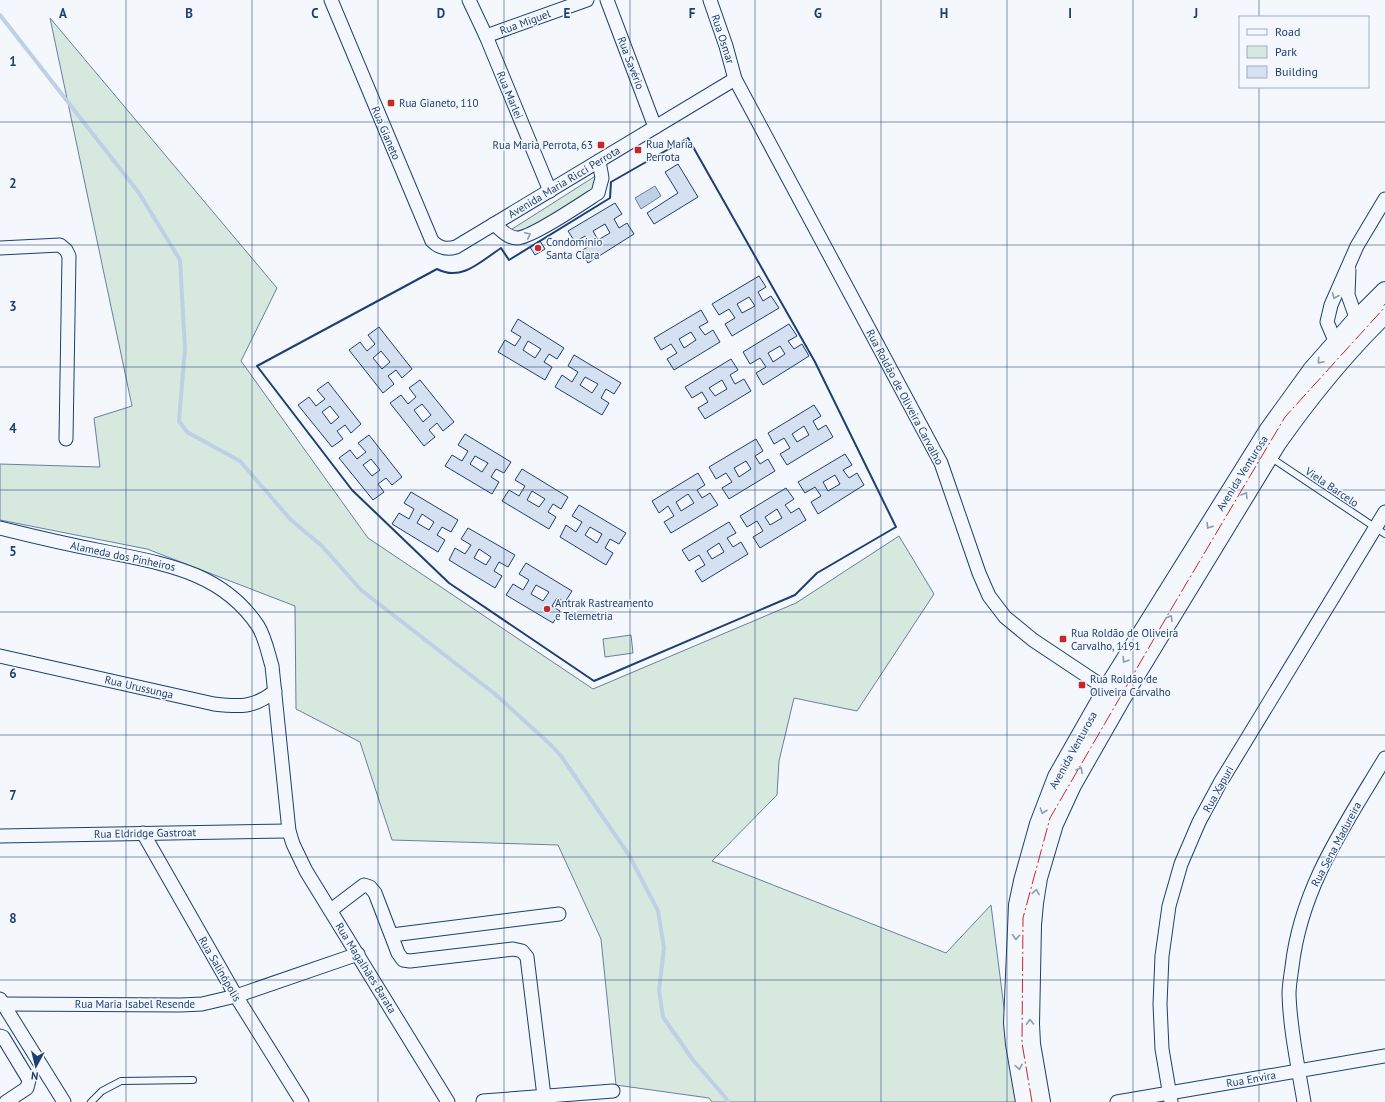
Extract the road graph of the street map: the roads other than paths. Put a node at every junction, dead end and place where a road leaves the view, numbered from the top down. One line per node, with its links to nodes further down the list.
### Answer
1 (331, 0): 13 (street, Rua Gianeto)
2 (468, 0): 6 (street, Rua Marlei)
3 (587, 0): 6 (street, Rua Miguel)
4 (607, 0): 8 (street, Rua Savério)
5 (710, 0): 7 (street, Rua Osmar)
6 (486, 36): 10 (street, Rua Marlei)
7 (735, 79): 8 (street, Avenida Maria Ricci Perrota); 28 (street, Rua Roldão de Oliveira Carvalho)
8 (655, 127): 9 (street, Avenida Maria Ricci Perrota)
9 (599, 161): 10 (street, Avenida Maria Ricci Perrota); 12 (street, one-way to 9)
10 (550, 190): 12 (street, Avenida Maria Ricci Perrota)
11 (1385, 199): 15 (street)
12 (494, 224): 13 (street, Avenida Maria Ricci Perrota)
13 (456, 247)
14 (0, 248): 21 (street)
15 (1350, 260): 18 (street); 20 (street, one-way to 20)
16 (1385, 291): 18 (street, Avenida Venturosa)
17 (1385, 314): 19 (street, Avenida Venturosa)
18 (1356, 320): 19 (street); 20 (street, Avenida Venturosa)
19 (1363, 336): 20 (street, Avenida Venturosa)
20 (1342, 348): 22 (street, Avenida Venturosa); 28 (street, Avenida Venturosa, one-way to 28)
21 (66, 439)
22 (1269, 456): 25 (lane, Viela Barcelo); 28 (street, Avenida Venturosa, one-way to 22)
23 (1385, 512): 25 (street, Rua Xapuri)
24 (0, 528): 27 (street, Alameda dos Pinheiros)
25 (1380, 530): 45 (street, Rua Xapuri)
26 (0, 656): 27 (street, Rua Urussunga)
27 (275, 691): 30 (street, Alameda dos Pinheiros)
28 (1114, 694): 52 (street, Avenida Venturosa, one-way to 52); 53 (street, Avenida Venturosa, one-way to 28)
29 (1385, 758): 41 (street, Rua Sena Madureira)
30 (289, 831): 31 (street, Rua Eldridge Gastroat); 33 (street, Rua Magalhães Barata)
31 (143, 833): 32 (street, Rua Eldridge Gastroat); 37 (street, Rua Salinópolis)
32 (0, 836)
33 (331, 910): 35 (street); 36 (street, Rua Magalhães Barata)
34 (559, 914): 35 (street)
35 (392, 935): 44 (street)
36 (358, 954): 37 (street, Rua Maria Isabel Resende); 51 (street, Rua Magalhães Barata)
37 (236, 996): 38 (street, Rua Maria Isabel Resende); 50 (street, Rua Salinópolis)
38 (1, 1003): 48 (street)
39 (0, 1036): 47 (street)
40 (1385, 1056): 41 (street, Rua Envira)
41 (1298, 1070): 45 (street, Rua Envira); 55 (street, Rua Sena Madureira)
42 (193, 1080): 49 (lane)
43 (613, 1091): 44 (street)
44 (544, 1096): 46 (street)
45 (1171, 1097): 54 (street, Rua Envira)
46 (483, 1100)
47 (6, 1102)
48 (64, 1102)
49 (91, 1102)
50 (302, 1102)
51 (448, 1102)
52 (1025, 1102)
53 (1040, 1102)
54 (1117, 1102)
55 (1304, 1102)

